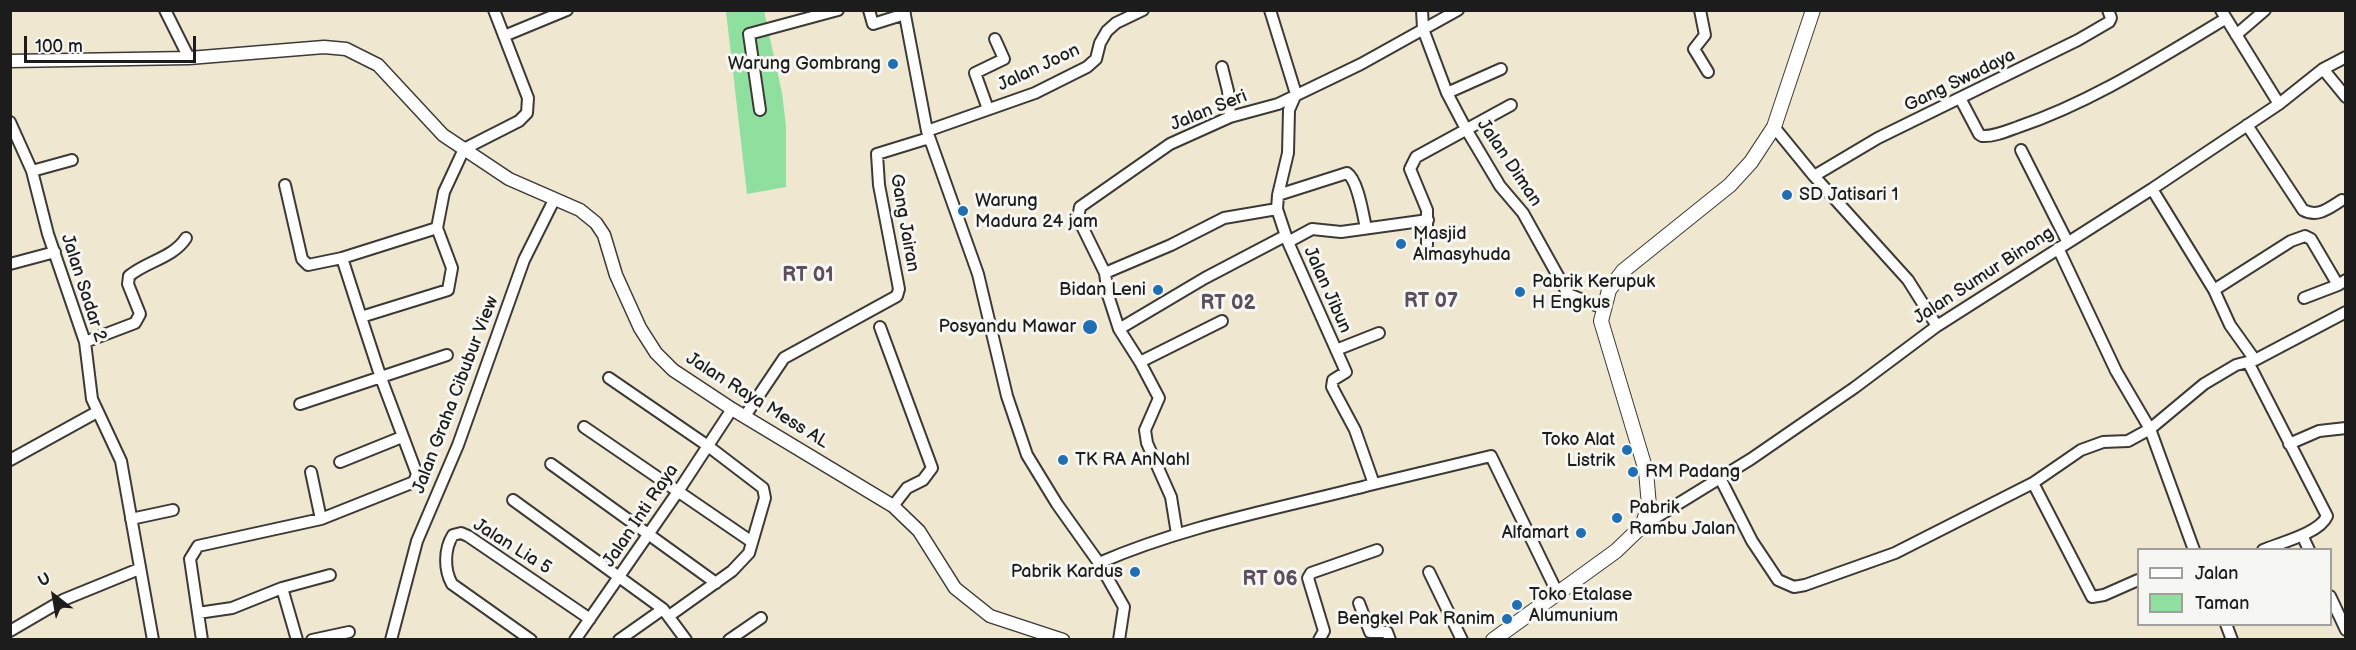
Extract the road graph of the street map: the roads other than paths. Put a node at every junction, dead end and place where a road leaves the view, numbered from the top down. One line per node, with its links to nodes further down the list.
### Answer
1 (165, 10): 21 (street)
2 (494, 10): 18 (street)
3 (567, 10): 18 (street)
4 (838, 10): 34 (street)
5 (869, 10): 14 (street)
6 (1143, 10): 33 (street, Jalan Joon)
7 (1270, 10): 28 (street)
8 (1422, 10): 16 (street, Jalan Diman)
9 (1458, 10): 16 (street, Jalan Seri)
10 (1700, 10): 26 (street)
11 (1813, 10): 38 (main road)
12 (2108, 10): 30 (street, Gang Swadaya)
13 (2265, 10): 17 (street)
14 (904, 12): 40 (street)
15 (2223, 15): 17 (street); 30 (street)
16 (1423, 29): 27 (street, Jalan Diman); 28 (street, Jalan Seri)
17 (2236, 34): 31 (street)
18 (504, 36): 41 (street)
19 (995, 39): 33 (street)
20 (2346, 57): 25 (street, Jalan Sumur Binong)
21 (189, 58): 22 (street, Jalan Raya Mess AL); 41 (street, Jalan Raya Mess AL)
22 (10, 61)
23 (1222, 68): 35 (street)
24 (1501, 69): 27 (street)
25 (2323, 69): 29 (street); 31 (street, Jalan Sumur Binong)
26 (1708, 72)
27 (1447, 93): 39 (street, Jalan Diman)
28 (1296, 94): 35 (street, Jalan Seri); 48 (street, Jalan Jibun)
29 (2346, 97)
30 (1960, 98): 45 (street, Gang Swadaya)
31 (2279, 104): 37 (street, Jalan Sumur Binong)
32 (1511, 105): 39 (street)
33 (988, 109): 40 (street, Jalan Joon)
34 (759, 110)
35 (1230, 117): 62 (street, Jalan Seri)
36 (10, 122): 44 (street, Jalan Sadar 2)
37 (2247, 125): 47 (street, Jalan Sumur Binong); 49 (street)
38 (1774, 127): 45 (street); 66 (main road)
39 (1466, 129): 52 (street); 66 (street, Jalan Diman)
40 (928, 135): 84 (street, Gang Jairan); 113 (street)
41 (464, 149): 50 (street, Jalan Raya Mess AL); 53 (street)
42 (2021, 150): 58 (street)
43 (72, 160): 44 (street)
44 (32, 171): 59 (street, Jalan Sadar 2)
45 (1814, 176): 70 (street)
46 (285, 185): 60 (street)
47 (2152, 189): 58 (street, Jalan Sumur Binong); 64 (street)
48 (1278, 195): 51 (street, Jalan Jibun); 54 (street)
49 (2342, 200)
50 (554, 201): 82 (street, Jalan Raya Mess AL); 135 (street, Jalan Graha Cibubur View)
51 (1277, 209): 56 (street, Jalan Jibun); 62 (street)
52 (1428, 220): 54 (street); 57 (street)
53 (437, 228): 60 (street); 68 (street)
54 (1366, 228): 56 (street)
55 (186, 238): 74 (street)
56 (1287, 239): 72 (street); 75 (street, Jalan Jibun)
57 (1427, 245)
58 (2063, 245): 70 (street, Jalan Sumur Binong); 87 (street)
59 (55, 252): 61 (street); 74 (street, Jalan Sadar 2)
60 (342, 258): 68 (street)
61 (10, 264)
62 (1105, 273): 72 (street, Jalan Seri)
63 (2342, 283): 64 (street); 65 (street)
64 (2214, 290): 77 (street)
65 (2304, 298)
66 (1604, 308): 104 (main road)
67 (2346, 312): 77 (street)
68 (362, 317): 79 (street)
69 (1222, 321): 78 (street)
70 (1937, 326): 95 (street, Jalan Sumur Binong)
71 (880, 327): 100 (street)
72 (1119, 329): 78 (street, Jalan Seri)
73 (1379, 333): 75 (street)
74 (85, 342): 83 (street, Jalan Sadar 2)
75 (1336, 350): 97 (street, Jalan Jibun)
76 (447, 355): 79 (street)
77 (2252, 361): 87 (street); 89 (street)
78 (1140, 362): 106 (street, Jalan Seri)
79 (381, 378): 81 (street); 88 (street)
80 (609, 378): 90 (street)
81 (300, 404)
82 (732, 409): 84 (street, Jalan Raya Mess AL); 90 (street, Jalan Inti Raya)
83 (97, 412): 91 (street); 102 (street, Jalan Sadar 2)
84 (745, 416): 100 (street, Jalan Raya Mess AL)
85 (584, 427): 98 (street)
86 (2346, 428): 89 (street)
87 (2150, 429): 96 (street); 109 (street)
88 (402, 437): 92 (street); 103 (street)
89 (2289, 444): 107 (street)
90 (708, 446): 98 (street, Jalan Inti Raya); 108 (street)
91 (10, 460)
92 (340, 462)
93 (550, 464): 105 (street)
94 (311, 471): 103 (street)
95 (1720, 478): 96 (street); 104 (street, Jalan Sumur Binong)
96 (2032, 483): 118 (street)
97 (1374, 484): 106 (street); 121 (street)
98 (679, 490): 105 (street, Jalan Inti Raya); 108 (street)
99 (513, 500): 117 (street)
100 (893, 506): 141 (street, Jalan Raya Mess AL)
101 (173, 510): 102 (street)
102 (131, 519): 114 (street, Jalan Sadar 2)
103 (321, 519): 124 (street)
104 (1642, 526): 121 (main road)
105 (649, 534): 117 (street, Jalan Inti Raya); 119 (street)
106 (1177, 534): 113 (street)
107 (2302, 535): 110 (street); 111 (street)
108 (752, 542): 119 (street)
109 (2194, 548)
110 (2266, 548)
111 (2308, 548)
112 (1377, 550): 143 (street)
113 (1099, 563): 142 (street)
114 (139, 569): 129 (street); 131 (street, Jalan Sadar 2)
115 (1429, 572): 145 (street)
116 (330, 575): 120 (street)
117 (619, 578): 125 (street); 127 (street, Jalan Inti Raya)
118 (2137, 581)
119 (716, 583): 125 (street)
120 (282, 588): 124 (street); 133 (street)
121 (1557, 592): 146 (main road)
122 (2332, 598): 128 (street)
123 (1359, 603): 144 (street)
124 (198, 613): 132 (street)
125 (666, 613): 138 (street); 139 (street)
126 (761, 618): 140 (street)
127 (590, 619): 136 (street, Jalan Lia 5); 137 (street, Jalan Inti Raya)
128 (2346, 630)
129 (10, 632)
130 (349, 632): 134 (street)
131 (153, 639)
132 (202, 639)
133 (297, 639)
134 (312, 639)
135 (391, 639)
136 (531, 639)
137 (575, 639)
138 (619, 639)
139 (686, 639)
140 (729, 639)
141 (1063, 639)
142 (1119, 639)
143 (1319, 639)
144 (1390, 639)
145 (1462, 639)
146 (1493, 639)

